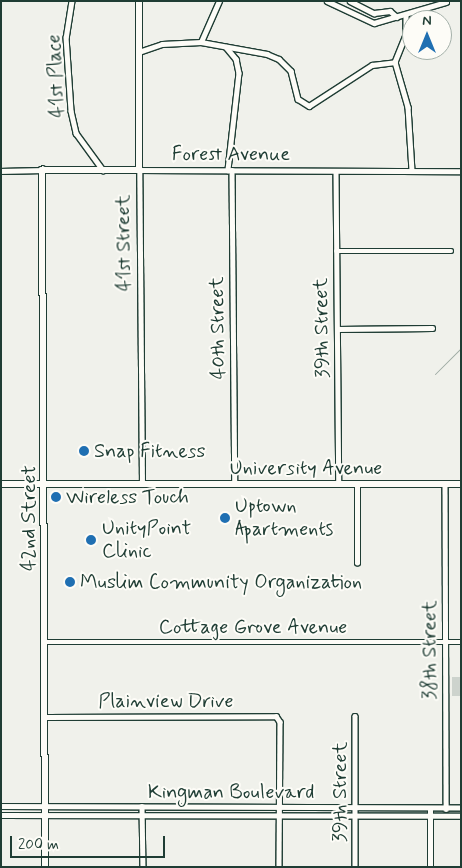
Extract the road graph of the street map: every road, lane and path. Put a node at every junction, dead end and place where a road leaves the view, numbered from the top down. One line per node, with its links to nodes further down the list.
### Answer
1 (72, 1): 16 (street, 41st Place)
2 (139, 1): 13 (street, 41st Street)
3 (219, 1): 10 (street)
4 (327, 1): 9 (street)
5 (350, 1): 9 (street)
6 (446, 2): 7 (street)
7 (423, 10)
8 (402, 16): 9 (street)
9 (397, 17)
10 (202, 42): 12 (street); 13 (street)
11 (402, 45): 14 (street)
12 (224, 46): 14 (street); 18 (street, 40th Street)
13 (139, 52): 17 (street, 41st Street)
14 (395, 62): 21 (street)
15 (42, 170): 16 (street, Forest Avenue); 19 (street, Forest Avenue); 28 (street, 42nd Street)
16 (103, 170): 17 (street, Forest Avenue)
17 (139, 170): 18 (street, Forest Avenue); 29 (street, 41st Street)
18 (230, 170): 20 (street, Forest Avenue); 30 (street, 40th Street)
19 (1, 171)
20 (336, 171): 21 (street, Forest Avenue); 23 (street, 39th Street)
21 (412, 171): 22 (street, Forest Avenue)
22 (461, 171)
23 (336, 251): 24 (street); 26 (street, 39th Street)
24 (452, 251)
25 (432, 328): 26 (street)
26 (337, 329): 31 (street, 39th Street)
27 (1, 484): 28 (main road, University Avenue)
28 (46, 484): 29 (main road, University Avenue); 36 (street, 42nd Street)
29 (142, 484): 30 (main road, University Avenue)
30 (235, 484): 31 (main road, University Avenue)
31 (339, 484): 32 (main road, University Avenue)
32 (357, 484): 33 (main road, University Avenue); 35 (street)
33 (445, 484): 34 (main road, University Avenue); 37 (street, 38th Street)
34 (461, 484)
35 (356, 563)
36 (45, 642): 37 (street, Cottage Grove Avenue); 40 (street, 42nd Street)
37 (445, 642): 38 (street, Cottage Grove Avenue); 47 (street, 38th Street)
38 (461, 642)
39 (355, 716): 45 (street, 39th Street)
40 (45, 717): 42 (street, 42nd Street); 44 (street, Plainview Drive)
41 (1, 806): 42 (street, Kingman Boulevard)
42 (45, 806): 43 (street, Kingman Boulevard); 50 (street, 42nd Street)
43 (142, 806): 44 (street, Kingman Boulevard); 51 (street)
44 (280, 807): 45 (street, Kingman Boulevard); 52 (street)
45 (355, 807): 46 (street, Kingman Boulevard); 53 (street, 39th Street)
46 (430, 808): 47 (street, Kingman Boulevard); 54 (street)
47 (446, 808): 48 (street, Kingman Boulevard); 55 (street, 38th Street)
48 (461, 808)
49 (1, 815): 50 (street, Kingman Boulevard)
50 (45, 815): 51 (street, Kingman Boulevard); 57 (street, 42nd Street)
51 (142, 816): 52 (street, Kingman Boulevard); 58 (street)
52 (280, 816): 53 (street, Kingman Boulevard); 59 (street)
53 (355, 816): 54 (street, Kingman Boulevard); 60 (street, 39th Street)
54 (430, 816): 55 (street, Kingman Boulevard); 61 (street)
55 (446, 816): 56 (street, Kingman Boulevard)
56 (461, 816)
57 (46, 867)
58 (144, 867)
59 (279, 867)
60 (356, 867)
61 (430, 867)

